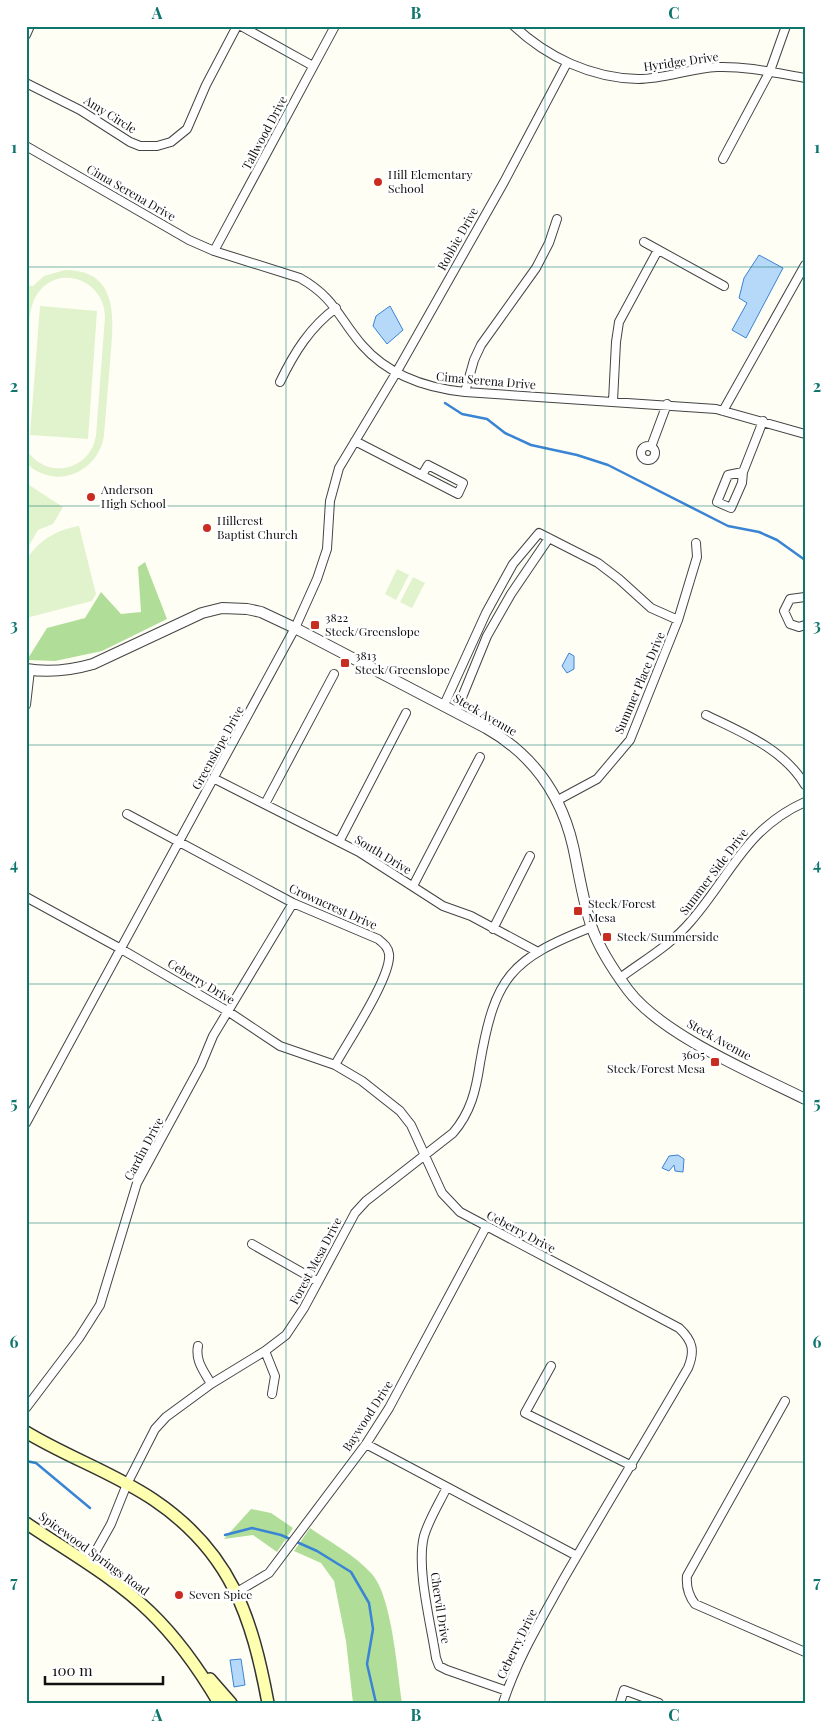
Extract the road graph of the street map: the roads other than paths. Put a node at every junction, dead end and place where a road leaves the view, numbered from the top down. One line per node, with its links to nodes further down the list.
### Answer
1 (30, 26): 7 (street)
2 (237, 26): 12 (street, Amy Circle)
3 (241, 26): 9 (street)
4 (335, 26): 9 (street, Tallwood Drive)
5 (514, 26): 8 (street, Hyridge Drive)
6 (786, 26): 10 (street)
7 (26, 34)
8 (567, 63): 10 (street, Hyridge Drive); 22 (street, Robbie Drive)
9 (313, 66): 18 (street, Tallwood Drive)
10 (770, 72): 11 (street, Hyridge Drive); 14 (street)
11 (805, 78)
12 (26, 83)
13 (26, 146): 18 (street, Cima Serena Drive)
14 (723, 159)
15 (557, 219): 24 (street)
16 (644, 242): 17 (street)
17 (658, 250): 20 (street); 25 (street)
18 (214, 251): 21 (street, Cima Serena Drive)
19 (805, 264): 27 (street)
20 (724, 286)
21 (336, 308): 22 (street, Cima Serena Drive); 23 (street)
22 (396, 373): 24 (street, Cima Serena Drive); 30 (street, Greenslope Drive)
23 (280, 382)
24 (465, 392): 25 (street, Cima Serena Drive)
25 (613, 401): 26 (street, Cima Serena Drive)
26 (667, 404): 27 (street, Cima Serena Drive); 31 (street)
27 (723, 411): 28 (street, Cima Serena Drive)
28 (763, 421): 29 (street, Cima Serena Drive); 32 (street)
29 (805, 434)
30 (355, 441): 33 (street); 39 (street, Greenslope Drive)
31 (651, 447)
32 (742, 472): 32 (street)
33 (422, 475): 33 (street)
34 (549, 538): 37 (street); 43 (street); 44 (street)
35 (696, 543): 37 (street, Summer Place Drive)
36 (805, 597): 38 (street)
37 (678, 620): 50 (street, Summer Place Drive)
38 (804, 626)
39 (295, 628): 40 (street, Steck Avenue); 43 (street, Steck Avenue); 48 (street, Greenslope Drive)
40 (28, 670): 42 (street)
41 (334, 674): 52 (street)
42 (26, 705)
43 (444, 706): 44 (street, Steck Avenue)
44 (456, 712): 50 (street, Steck Avenue)
45 (406, 713): 55 (street)
46 (706, 715): 49 (street)
47 (480, 757): 57 (street)
48 (214, 778): 52 (street, South Drive); 54 (street, Greenslope Drive)
49 (805, 784)
50 (558, 800): 60 (street, Steck Avenue)
51 (805, 802): 64 (street, Summer Side Drive)
52 (265, 804): 55 (street, South Drive)
53 (127, 814): 54 (street, Crowncrest Drive)
54 (178, 842): 59 (street, Crowncrest Drive); 62 (street, Greenslope Drive)
55 (339, 842): 57 (street, South Drive)
56 (530, 856): 61 (street)
57 (412, 886): 61 (street, South Drive)
58 (26, 897): 62 (street, Ceberry Drive)
59 (293, 903): 65 (street, Cardin Drive); 66 (street, Crowncrest Drive)
60 (592, 927): 63 (street, Forest Mesa Drive); 64 (street, Steck Avenue)
61 (493, 929): 63 (street, South Drive)
62 (121, 949): 65 (street, Ceberry Drive); 68 (street, Greenslope Drive)
63 (538, 952): 69 (street, Forest Mesa Drive)
64 (620, 978): 67 (street, Steck Avenue)
65 (229, 1012): 66 (street, Ceberry Drive); 79 (street, Cardin Drive)
66 (335, 1065): 69 (street, Ceberry Drive)
67 (805, 1099)
68 (26, 1123)
69 (425, 1156): 70 (street, Ceberry Drive); 72 (street, Forest Mesa Drive)
70 (486, 1227): 81 (street, Baywood Drive); 82 (street, Ceberry Drive)
71 (252, 1244): 72 (street)
72 (317, 1281): 74 (street, Forest Mesa Drive)
73 (198, 1346): 76 (street)
74 (265, 1351): 76 (street, Forest Mesa Drive); 77 (street)
75 (551, 1366): 82 (street)
76 (211, 1384): 83 (street, Forest Mesa Drive)
77 (272, 1394)
78 (785, 1401): 89 (street)
79 (26, 1408)
80 (26, 1432): 83 (main road)
81 (366, 1444): 84 (street); 88 (street, Baywood Drive)
82 (632, 1466): 86 (street, Ceberry Drive)
83 (127, 1484): 87 (street, Forest Mesa Drive); 88 (main road)
84 (447, 1487): 86 (street); 91 (street, Chervil Drive)
85 (26, 1523): 87 (main road, Spicewood Springs Road)
86 (577, 1556): 91 (street, Ceberry Drive)
87 (88, 1565): 90 (main road, Spicewood Springs Road)
88 (237, 1592): 94 (main road)
89 (805, 1652)
90 (197, 1666): 92 (main road, Spicewood Springs Road); 93 (main road)
91 (507, 1691): 95 (street, Ceberry Drive)
92 (219, 1703)
93 (232, 1703)
94 (268, 1703)
95 (503, 1703)
96 (620, 1703): 97 (street)
97 (659, 1703)

